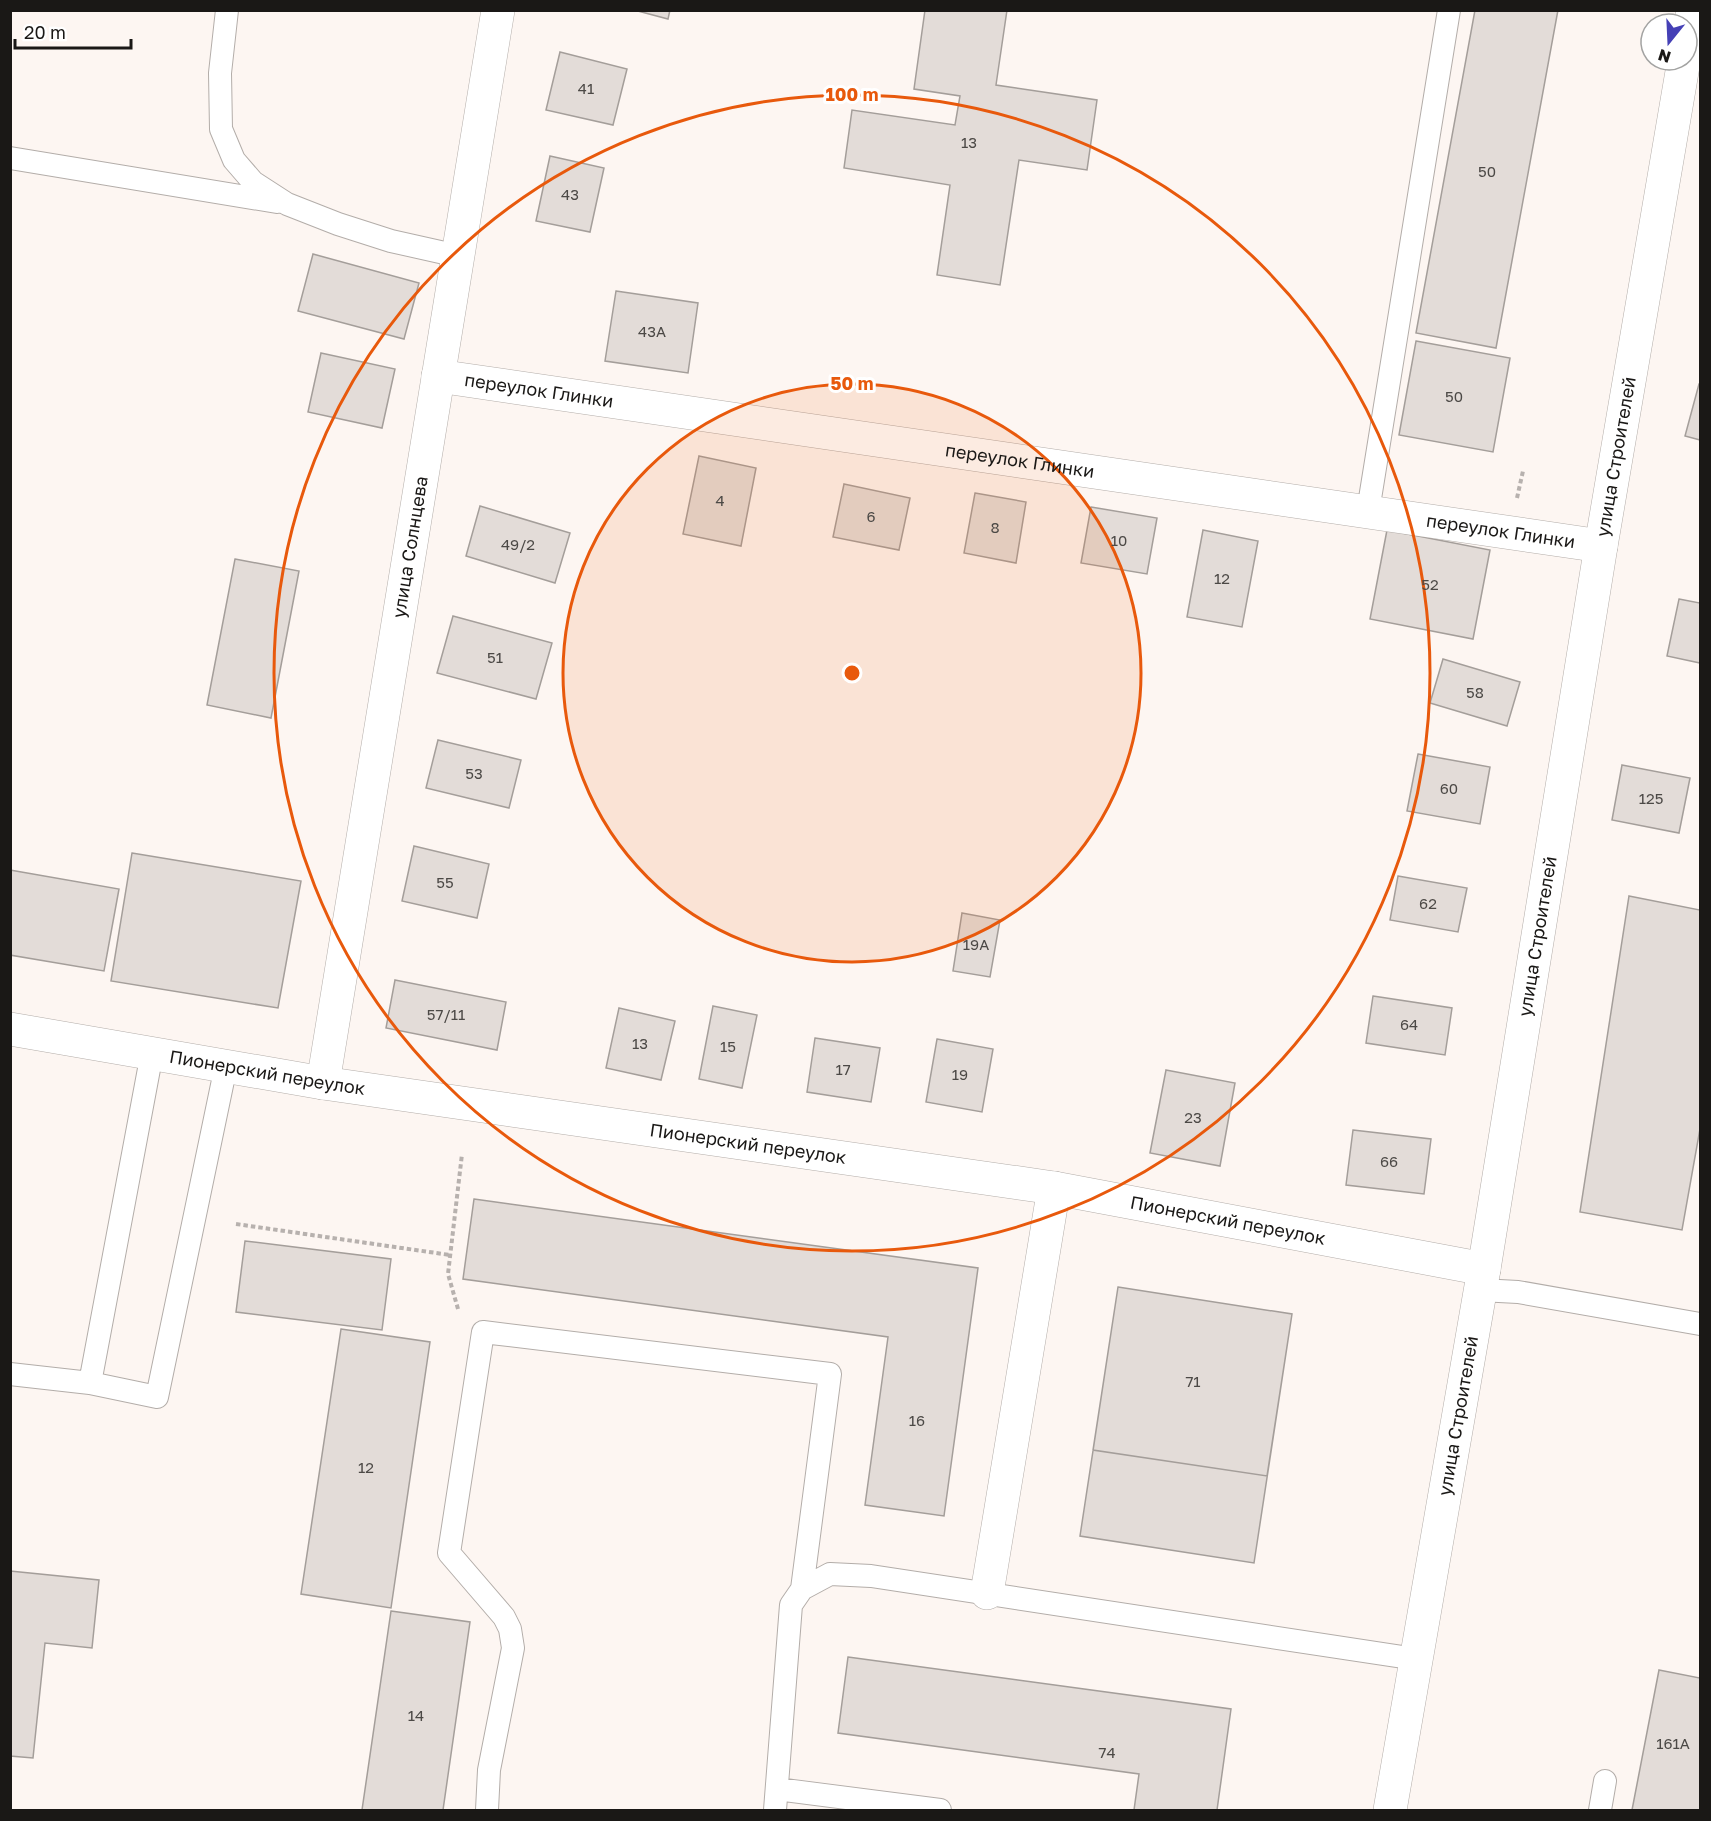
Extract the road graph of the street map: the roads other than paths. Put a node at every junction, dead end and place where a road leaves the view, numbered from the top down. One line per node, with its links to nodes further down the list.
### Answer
1 (227, 10): 6 (lane)
2 (498, 10): 7 (street, улица Солнцева)
3 (1449, 10): 9 (lane)
4 (1682, 72): 10 (street, улица Строителей)
5 (10, 158): 6 (lane)
6 (288, 204): 7 (lane)
7 (458, 256): 8 (street, улица Солнцева)
8 (438, 376): 9 (street, переулок Глинки); 14 (street, улица Солнцева)
9 (1368, 511): 10 (street, переулок Глинки)
10 (1601, 546): 16 (street, улица Строителей)
11 (10, 1029): 12 (street, Пионерский переулок)
12 (152, 1053): 13 (street, Пионерский переулок); 19 (lane)
13 (226, 1066): 14 (street, Пионерский переулок); 19 (lane)
14 (322, 1083): 15 (street, Пионерский переулок)
15 (1054, 1188): 16 (street, Пионерский переулок); 21 (street)
16 (1482, 1279): 17 (lane); 22 (street, улица Строителей)
17 (1701, 1324)
18 (10, 1374): 19 (lane)
19 (90, 1383)
20 (802, 1589): 21 (lane); 24 (lane); 25 (lane)
21 (987, 1593): 22 (lane)
22 (1416, 1659): 27 (street, улица Строителей)
23 (1605, 1781): 28 (lane)
24 (776, 1800): 26 (lane)
25 (487, 1810)
26 (940, 1810)
27 (1390, 1810)
28 (1600, 1810)

